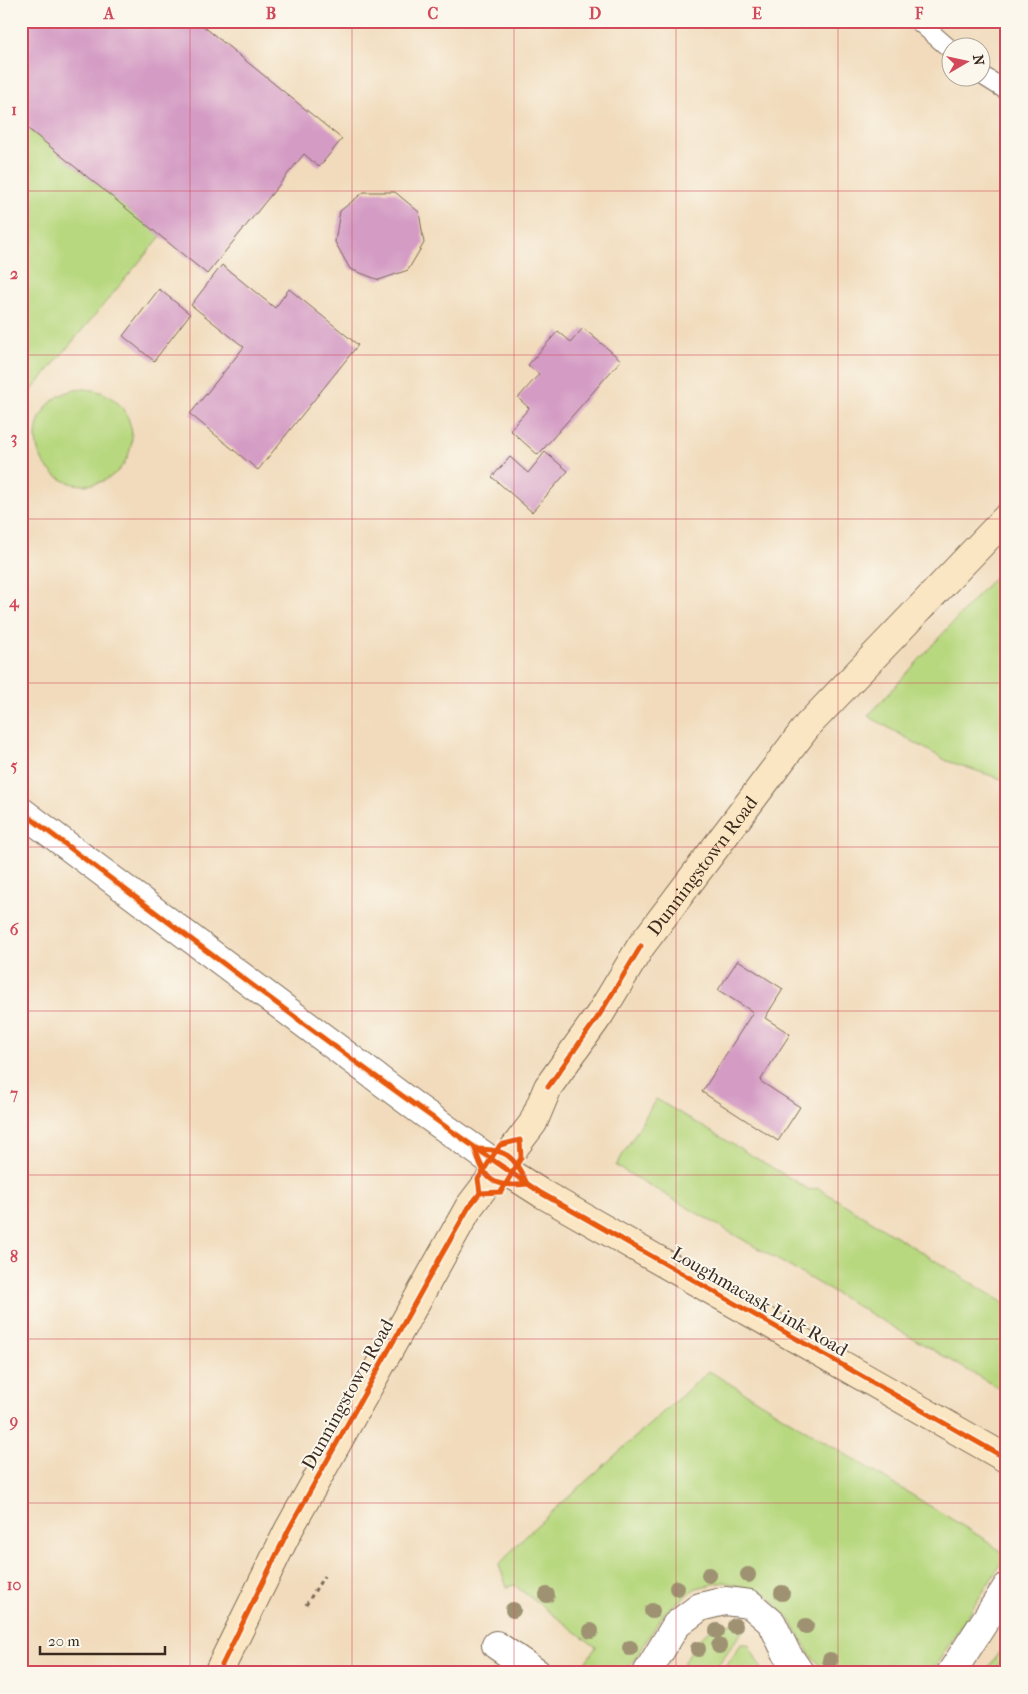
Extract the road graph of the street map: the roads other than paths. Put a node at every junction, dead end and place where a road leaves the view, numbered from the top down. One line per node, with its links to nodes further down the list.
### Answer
1 (918, 21): 2 (lane)
2 (940, 40)
3 (990, 81): 4 (lane)
4 (1007, 92)
5 (1007, 517): 7 (street, Dunningstown Road)
6 (21, 811): 7 (street)
7 (500, 1167): 8 (street, Loughmacask Link Road); 11 (street, Dunningstown Road)
8 (1007, 1459)
9 (1007, 1587): 15 (street)
10 (496, 1645): 12 (street)
11 (218, 1673)
12 (537, 1673)
13 (646, 1673): 14 (street)
14 (800, 1673)
15 (951, 1673)

